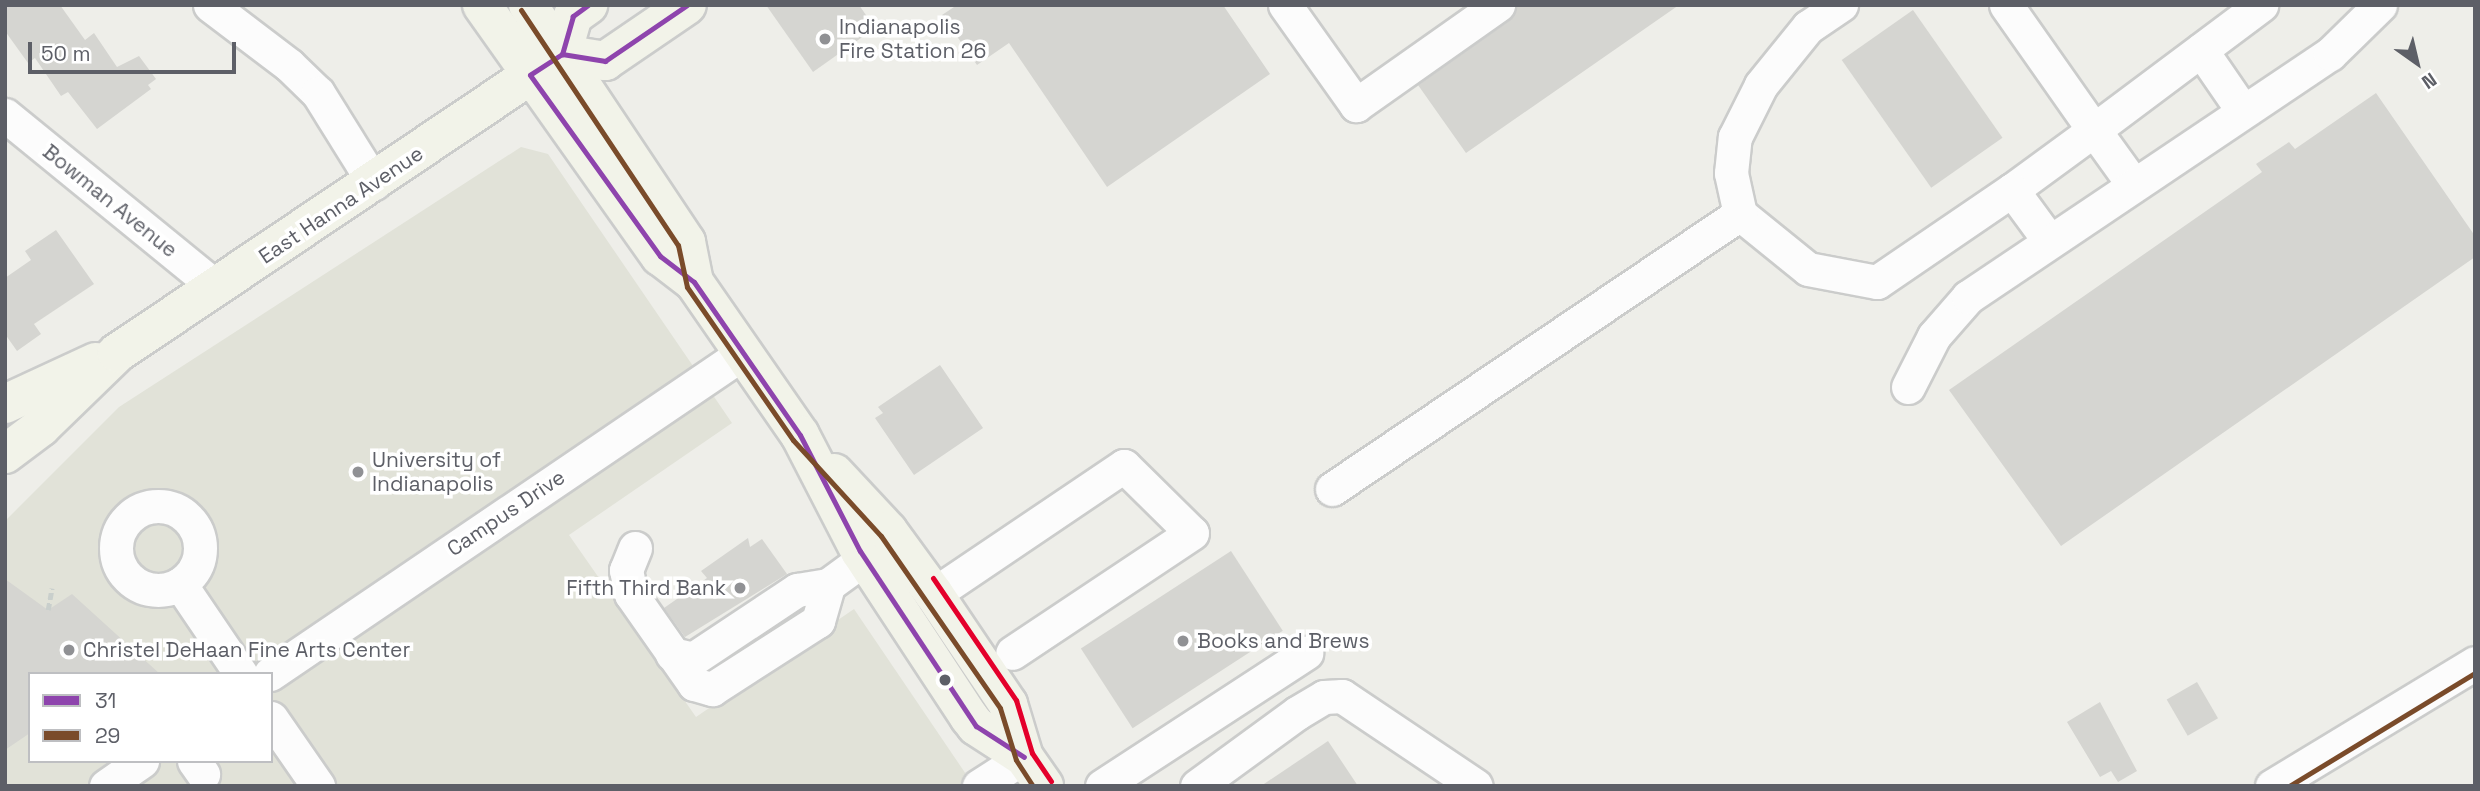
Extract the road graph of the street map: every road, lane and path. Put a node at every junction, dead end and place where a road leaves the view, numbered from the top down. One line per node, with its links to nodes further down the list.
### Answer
1 (210, 5): 18 (street)
2 (482, 5): 14 (main road)
3 (528, 5): 13 (main road)
4 (588, 5): 13 (main road)
5 (687, 5): 13 (main road)
6 (1285, 5): 7 (street)
7 (1498, 5)
8 (1841, 5): 21 (street)
9 (2006, 5): 17 (street)
10 (2261, 5): 12 (street)
11 (2380, 5): 15 (street)
12 (2201, 50): 15 (street); 17 (street)
13 (562, 54): 14 (main road, East Hanna Avenue); 23 (main road)
14 (530, 75): 18 (main road, East Hanna Avenue); 23 (main road)
15 (2244, 111): 19 (street)
16 (5, 115): 24 (street, Bowman Avenue)
17 (2094, 130): 19 (street); 20 (street)
18 (374, 183): 24 (main road, East Hanna Avenue)
19 (2133, 184): 22 (street)
20 (2012, 190): 21 (street); 22 (street)
21 (1740, 214): 32 (street)
22 (2048, 239): 27 (street)
23 (694, 282): 26 (main road)
24 (216, 287): 25 (main road, East Hanna Avenue)
25 (117, 353): 28 (main road, East Hanna Avenue); 29 (main road, East Hanna Avenue)
26 (743, 353): 30 (main road); 43 (street, Campus Drive)
27 (1908, 387)
28 (10, 393): 29 (street)
29 (41, 427): 31 (main road, East Hanna Avenue)
30 (800, 435): 34 (main road); 37 (main road)
31 (5, 454)
32 (1332, 489)
33 (635, 548): 34 (street)
34 (865, 558): 46 (main road)
35 (180, 584): 42 (street)
36 (52, 588): 38 (path)
37 (934, 594): 39 (street); 46 (main road)
38 (48, 611)
39 (1012, 653)
40 (1306, 653): 50 (street)
41 (2475, 663): 53 (street)
42 (240, 672)
43 (273, 672)
44 (273, 721): 48 (street)
45 (139, 763): 47 (street)
46 (1034, 771): 49 (street)
47 (109, 785)
48 (318, 786)
49 (979, 786)
50 (1102, 786)
51 (1196, 786): 52 (street)
52 (1476, 786)
53 (2272, 786)

